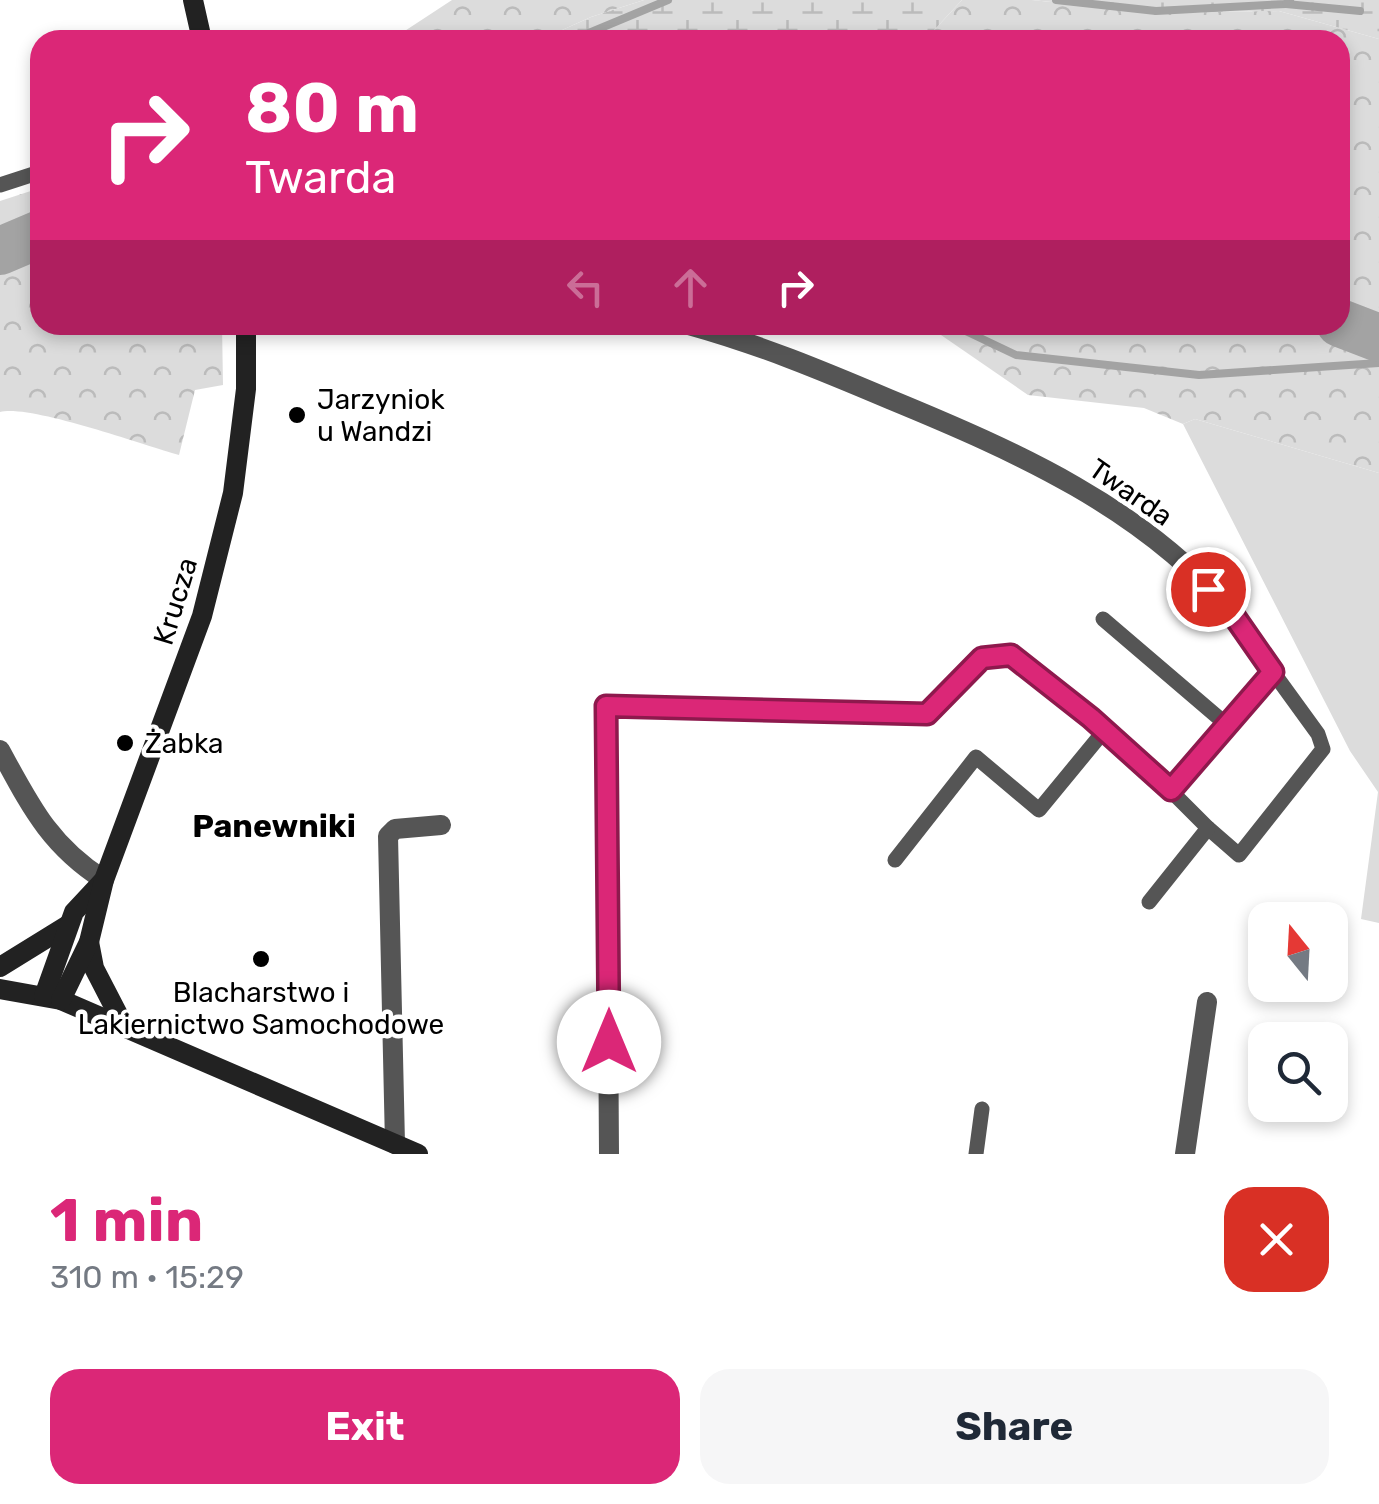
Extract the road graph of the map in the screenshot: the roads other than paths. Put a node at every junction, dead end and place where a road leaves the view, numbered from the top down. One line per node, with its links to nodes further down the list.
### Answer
1 (192, 0): 2 (street)
2 (200, 30)
3 (30, 175): 4 (lane)
4 (0, 185)
5 (246, 335): 16 (street, Krucza)
6 (724, 335): 8 (street, Twarda)
7 (1103, 620): 9 (lane)
8 (1273, 672): 9 (street); 14 (lane)
9 (1227, 726): 12 (street)
10 (1104, 731): 12 (street); 15 (lane); 28 (street)
11 (0, 750): 16 (street)
12 (1171, 790): 14 (lane)
13 (440, 826): 26 (street)
14 (1208, 828): 17 (lane)
15 (895, 860)
16 (104, 880): 18 (street, Krucza); 19 (street, Krucza)
17 (1149, 902)
18 (68, 925): 20 (street); 22 (street, Krucza)
19 (89, 942): 22 (street, Krucza); 24 (street)
20 (0, 966)
21 (0, 989): 22 (street)
22 (52, 998): 24 (street)
23 (1206, 1002): 30 (street)
24 (124, 1026): 26 (street)
25 (982, 1109): 29 (lane)
26 (395, 1144): 27 (street)
27 (418, 1154)
28 (610, 1154)
29 (976, 1154)
30 (1185, 1154)

